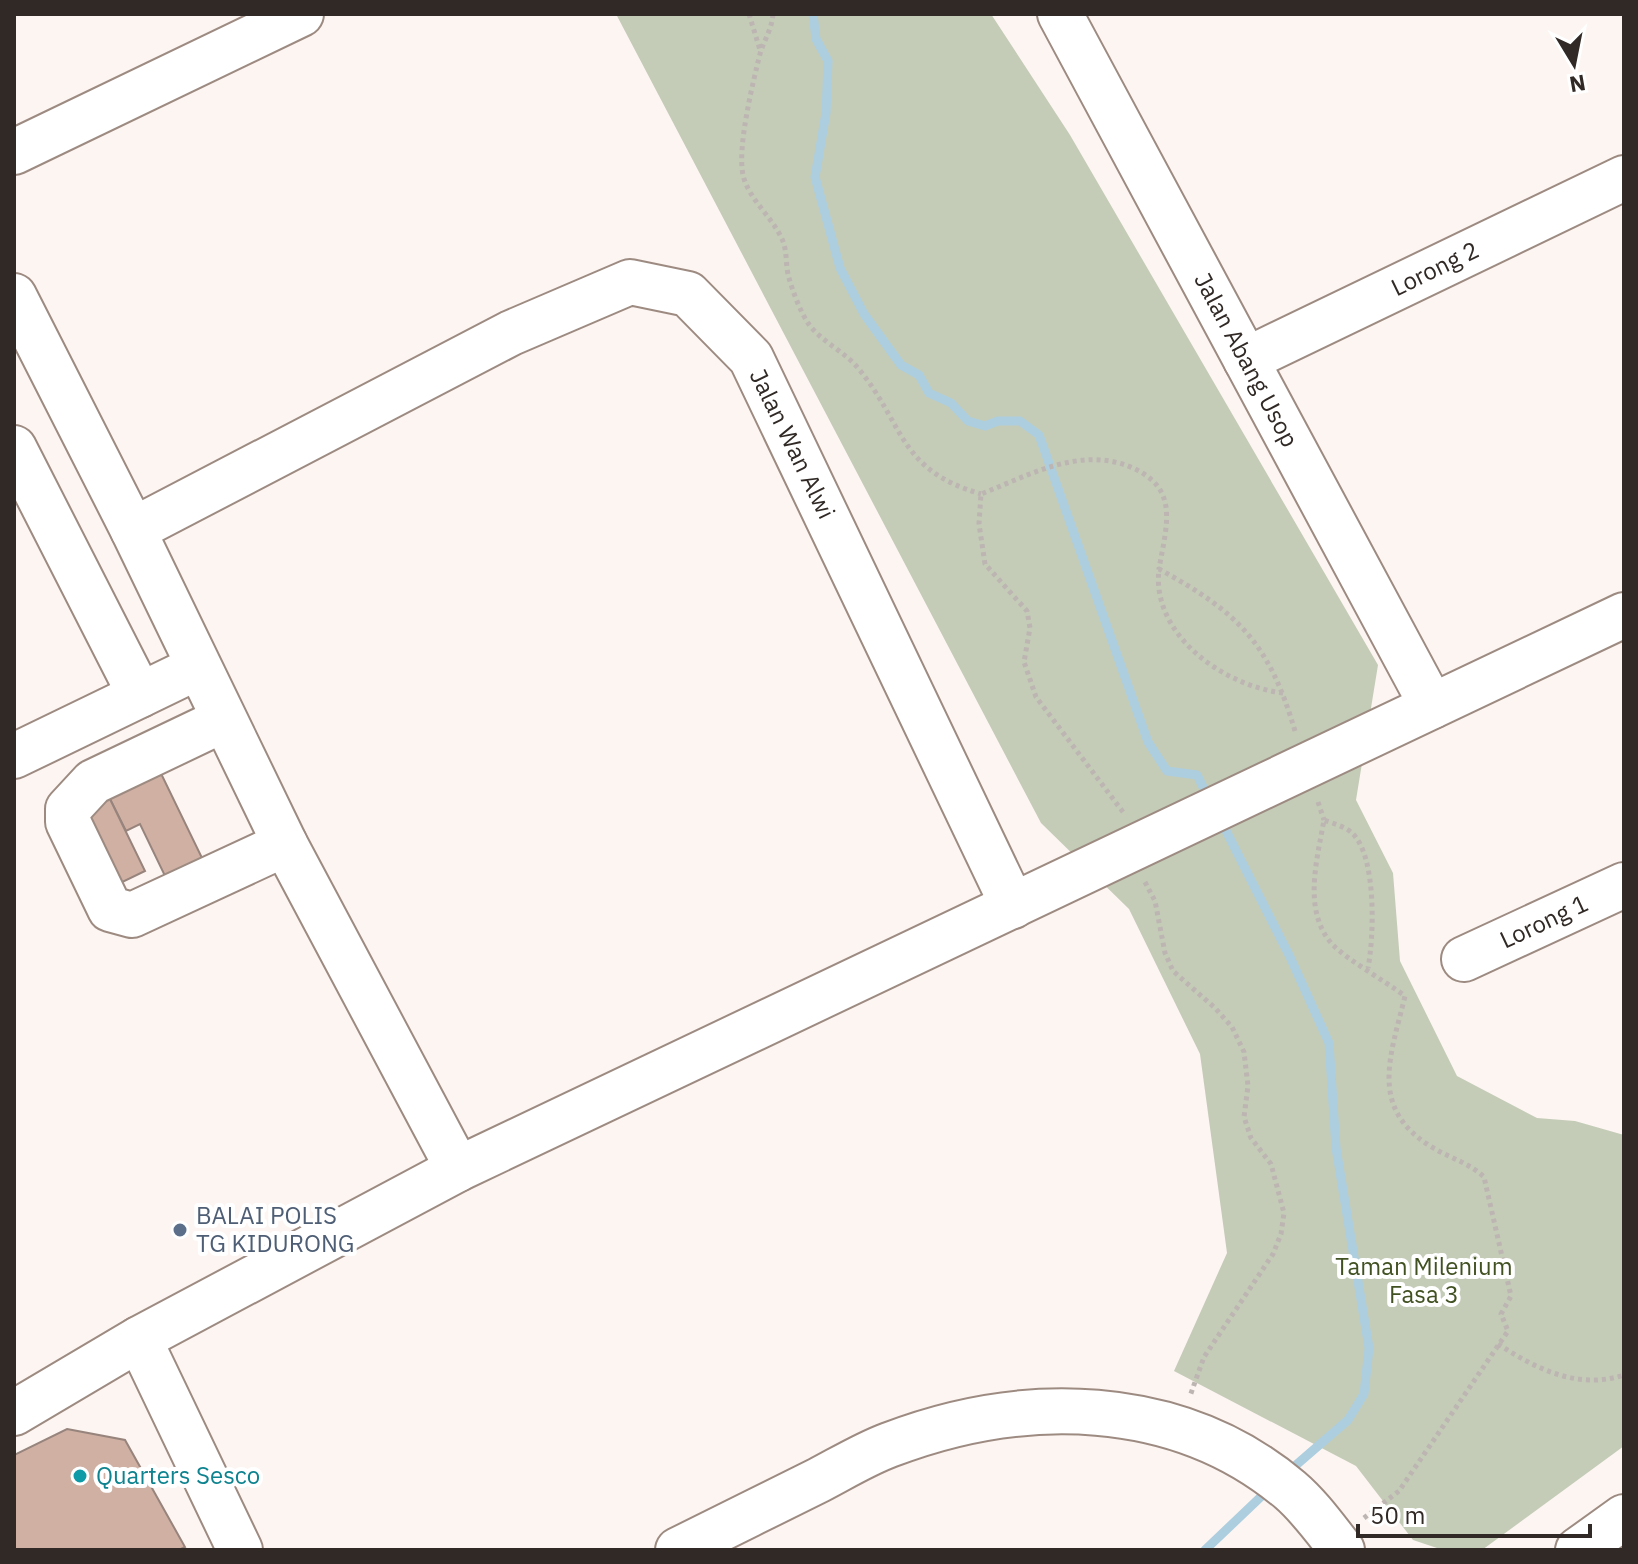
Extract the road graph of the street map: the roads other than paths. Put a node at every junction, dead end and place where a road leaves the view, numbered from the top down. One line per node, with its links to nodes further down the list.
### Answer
1 (301, 14): 3 (street)
2 (1072, 18): 7 (street, Jalan Abang Usop)
3 (14, 152)
4 (1624, 178): 7 (street, Lorong 2)
5 (14, 296): 6 (street)
6 (25, 344): 9 (street)
7 (1246, 360): 13 (street, Jalan Abang Usop)
8 (14, 448): 12 (street)
9 (133, 530): 11 (street); 18 (street, Jalan Wan Alwi)
10 (1624, 615): 13 (street)
11 (198, 667): 12 (street); 14 (street)
12 (140, 695): 15 (street)
13 (1432, 706): 18 (street)
14 (223, 720): 16 (street); 16 (street)
15 (14, 756)
16 (285, 844): 20 (street)
17 (1624, 885): 19 (street, Lorong 1)
18 (1013, 906): 20 (street)
19 (1464, 959)
20 (458, 1169): 21 (street)
21 (139, 1339): 22 (street); 25 (street)
22 (14, 1413)
23 (1624, 1517): 27 (street)
24 (1338, 1545): 26 (street)
25 (230, 1546)
26 (678, 1550)
27 (1578, 1550)

